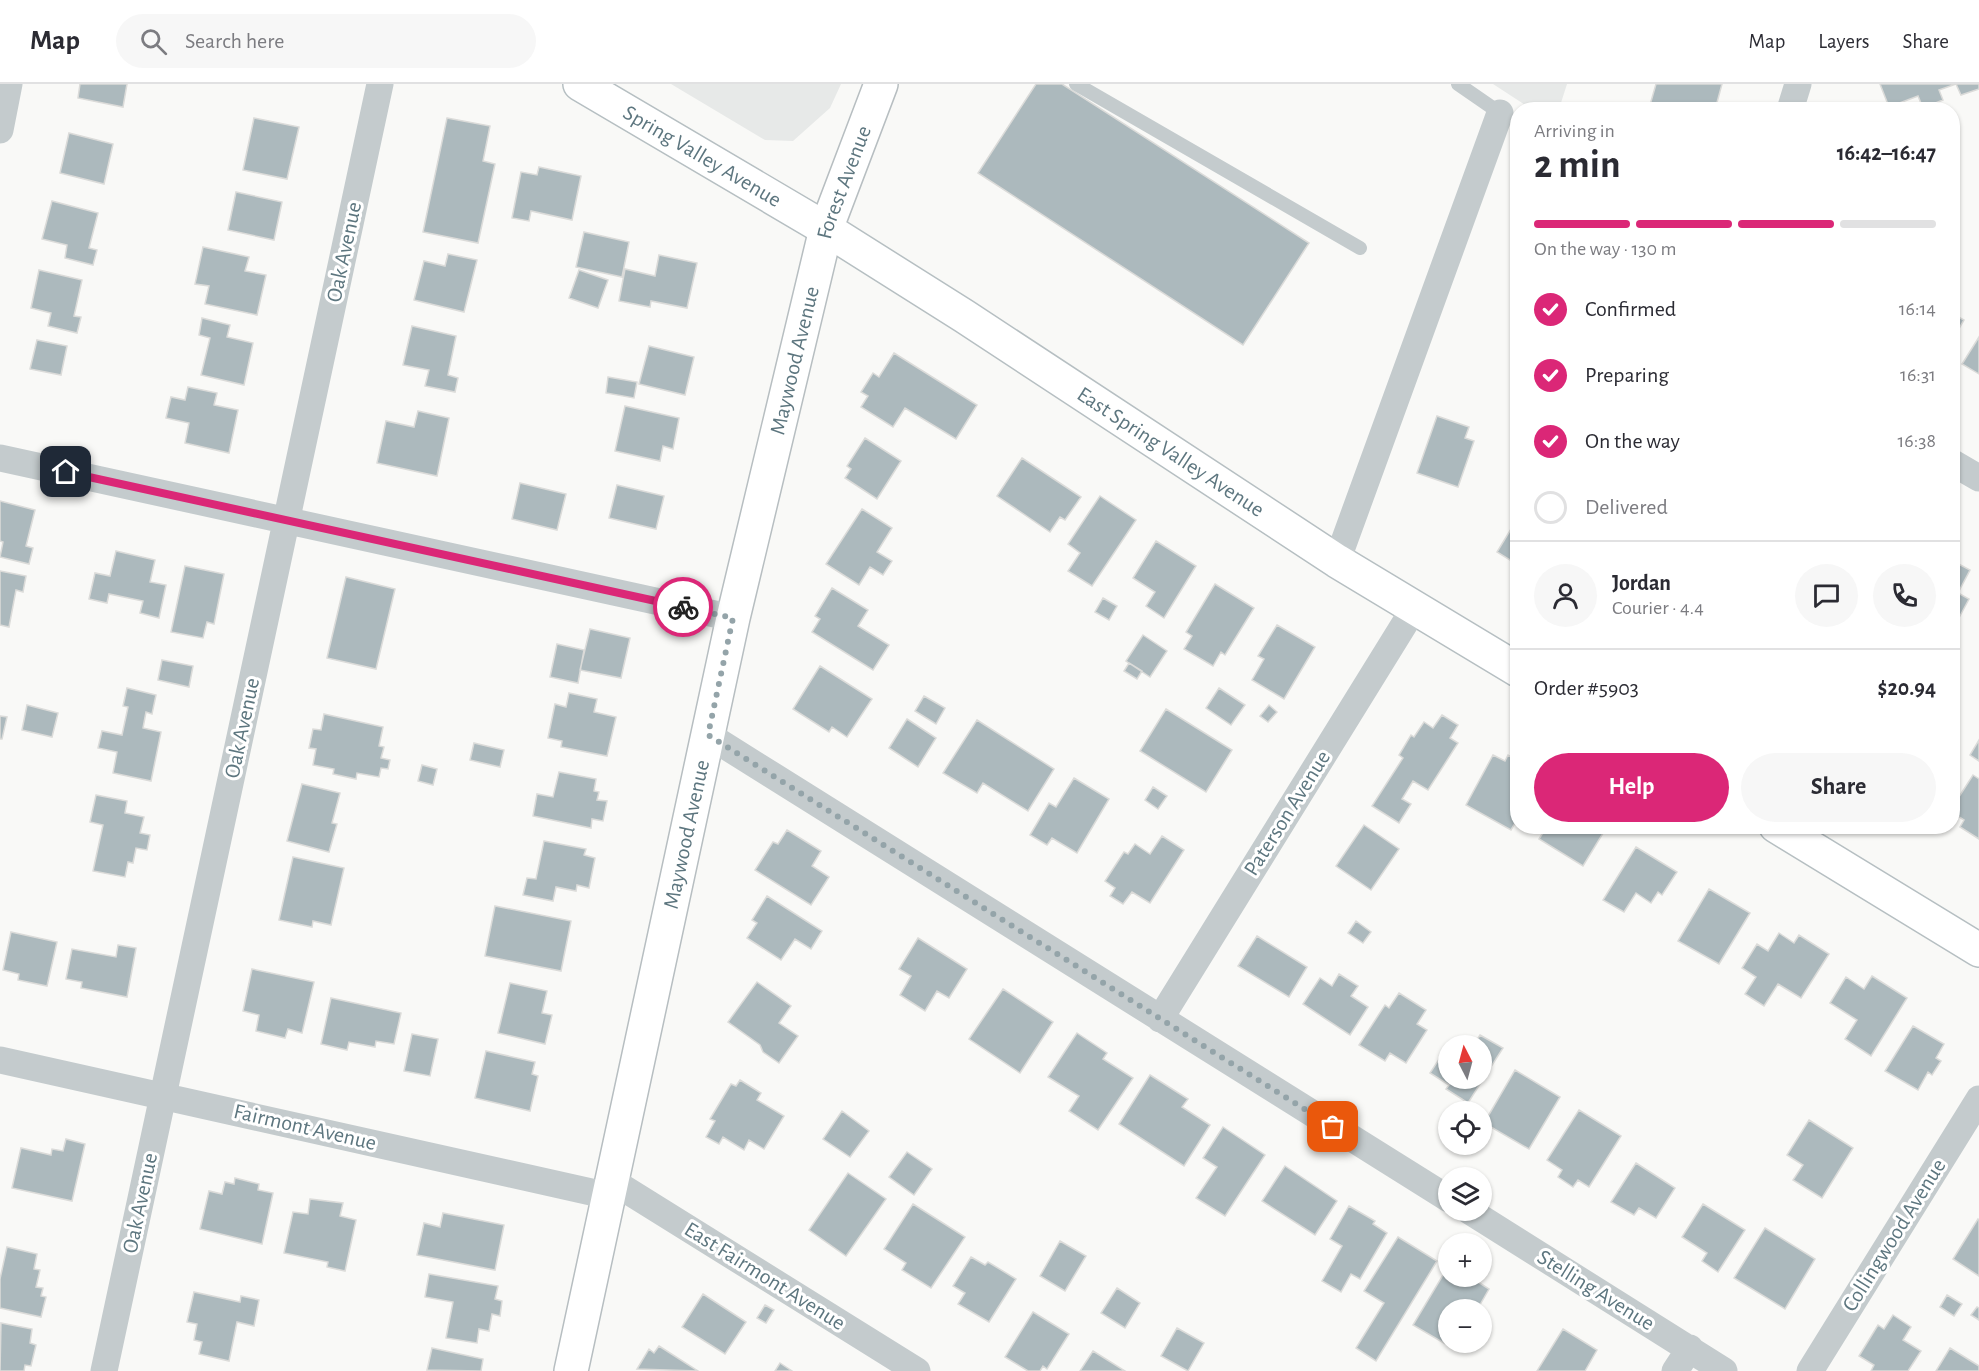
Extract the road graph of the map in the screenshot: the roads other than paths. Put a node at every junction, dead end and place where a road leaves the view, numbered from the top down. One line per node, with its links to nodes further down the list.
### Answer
1 (9, 84): 11 (street)
2 (380, 84): 17 (street, Oak Avenue)
3 (580, 84): 12 (main road, Spring Valley Avenue)
4 (881, 84): 12 (main road, Forest Avenue)
5 (901, 84): 12 (main road, Forest Avenue)
6 (1076, 84): 13 (lane)
7 (1458, 84): 10 (lane)
8 (1798, 84): 9 (street)
9 (1792, 102)
10 (1500, 113): 18 (street)
11 (0, 130)
12 (826, 229): 18 (main road, East Spring Valley Avenue); 20 (main road, Maywood Avenue)
13 (1360, 248)
14 (0, 458): 17 (street)
15 (1960, 467): 16 (street)
16 (1979, 478)
17 (286, 520): 20 (street); 27 (street, Oak Avenue)
18 (1337, 561): 19 (main road, East Spring Valley Avenue)
19 (1414, 607): 21 (main road, East Spring Valley Avenue); 25 (street, Paterson Avenue)
20 (733, 618): 22 (main road, Maywood Avenue)
21 (1510, 665)
22 (708, 735): 25 (street); 29 (main road, Maywood Avenue)
23 (1789, 834): 24 (main road)
24 (1979, 950)
25 (1160, 1019): 30 (street)
26 (0, 1060): 27 (street, Fairmont Avenue)
27 (163, 1095): 29 (street, Fairmont Avenue); 33 (street, Oak Avenue)
28 (1979, 1099): 38 (street, Collingwood Avenue)
29 (610, 1188): 34 (main road, Maywood Avenue); 35 (street, East Fairmont Avenue)
30 (1438, 1192)
31 (1486, 1221): 32 (street, Stelling Avenue)
32 (1690, 1348): 36 (street); 37 (street, Stelling Avenue)
33 (104, 1371)
34 (571, 1371)
35 (917, 1371)
36 (1675, 1371)
37 (1724, 1371)
38 (1810, 1371)

